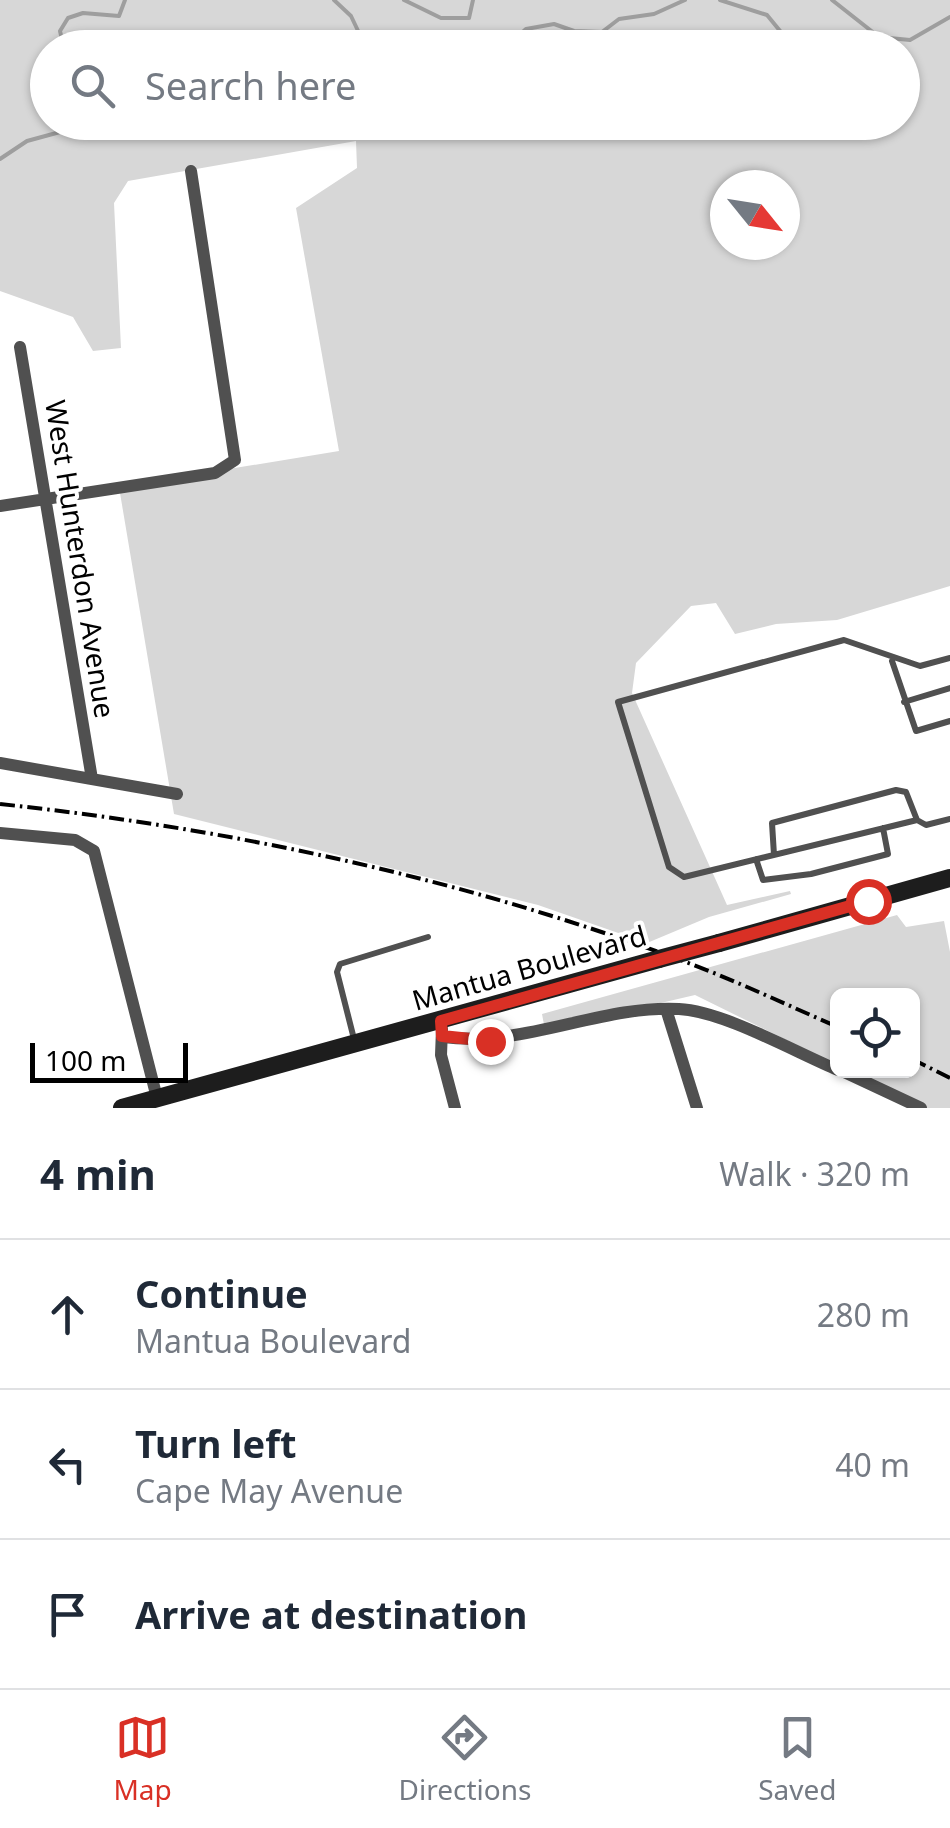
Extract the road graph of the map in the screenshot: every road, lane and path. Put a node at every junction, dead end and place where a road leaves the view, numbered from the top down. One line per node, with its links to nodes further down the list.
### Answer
1 (191, 170): 3 (street)
2 (20, 347): 3 (street, West Hunterdon Avenue)
3 (46, 499): 4 (street); 11 (street, West Hunterdon Avenue)
4 (0, 506)
5 (950, 658): 6 (lane)
6 (892, 659): 8 (lane); 18 (lane)
7 (950, 688): 8 (lane)
8 (904, 702): 9 (lane)
9 (950, 720)
10 (0, 764): 11 (street)
11 (92, 779): 12 (street)
12 (177, 794)
13 (950, 819): 14 (lane)
14 (917, 820): 15 (lane); 17 (lane)
15 (883, 828): 17 (lane); 18 (lane)
16 (0, 833): 26 (street)
17 (774, 855): 18 (lane)
18 (756, 859)
19 (950, 878): 22 (main road, Mantua Boulevard, bridge)
20 (428, 938): 23 (lane)
21 (666, 1009): 22 (street); 24 (street); 29 (street)
22 (442, 1029): 23 (main road, Mantua Boulevard); 28 (street)
23 (355, 1045): 26 (main road, Mantua Boulevard)
24 (830, 1067)
25 (855, 1078): 30 (street)
26 (156, 1098): 27 (main road, Mantua Boulevard)
27 (122, 1108)
28 (455, 1108)
29 (697, 1108)
30 (921, 1108)

